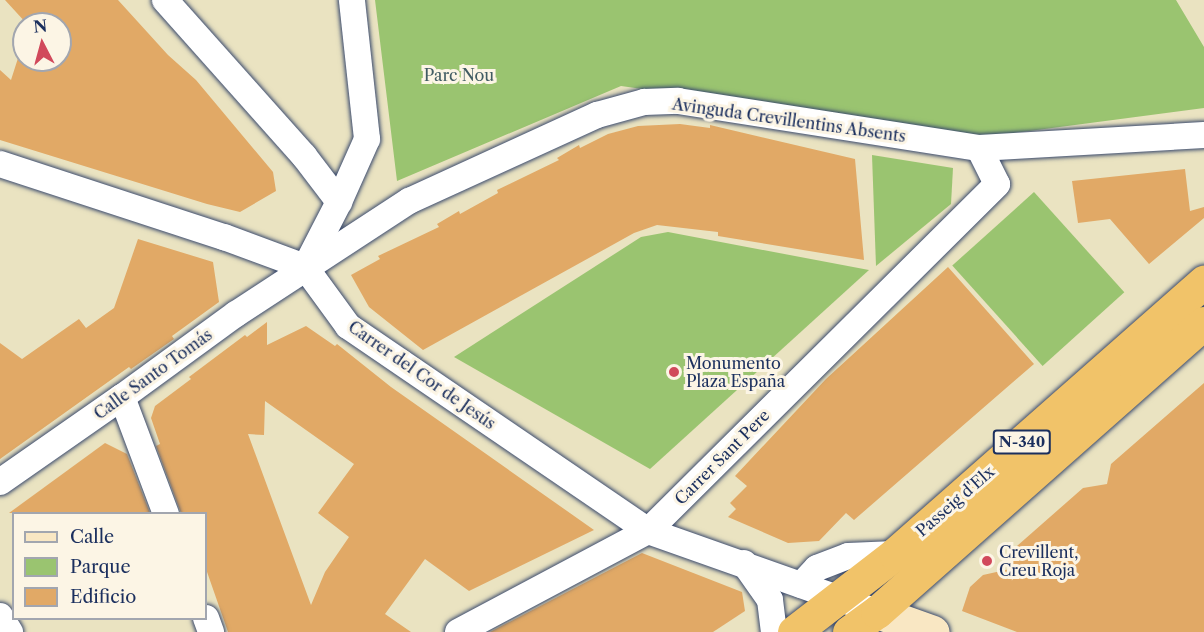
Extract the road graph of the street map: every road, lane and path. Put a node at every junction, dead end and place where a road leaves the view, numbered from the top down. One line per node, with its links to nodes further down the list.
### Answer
1 (165, 0): 6 (street)
2 (352, 0): 6 (street)
3 (1204, 135): 4 (street, Avinguda Crevillentins Absents)
4 (979, 148): 7 (street, Avinguda Crevillentins Absents); 13 (street, Carrer Sant Pere)
5 (0, 164): 7 (street)
6 (339, 202): 7 (street)
7 (305, 267): 10 (street, Calle Santo Tomás); 13 (street, Carrer del Cor de Jesús)
8 (1204, 282): 14 (highway, Passeig d'Elx / N-340)
9 (1204, 323): 18 (highway, Passeig d'Elx / N-340)
10 (122, 397): 11 (street, Calle Santo Tomás); 12 (street)
11 (0, 482)
12 (166, 512)
13 (648, 531): 15 (street, Carrer del Cor de Jesús); 21 (street, Carrer Sant Pere)
14 (894, 554): 16 (street); 17 (highway, Passeig d'Elx / N-340)
15 (744, 563): 16 (street, Carrer del Cor de Jesús); 22 (street)
16 (801, 585): 17 (street, Carrer del Cor de Jesús)
17 (839, 599): 18 (street, Carrer del Cor de Jesús); 23 (highway, N-340)
18 (877, 612): 24 (highway, N-340); 25 (street)
19 (0, 616): 20 (street)
20 (10, 632)
21 (458, 632)
22 (774, 632)
23 (794, 632)
24 (849, 632)
25 (933, 632)

